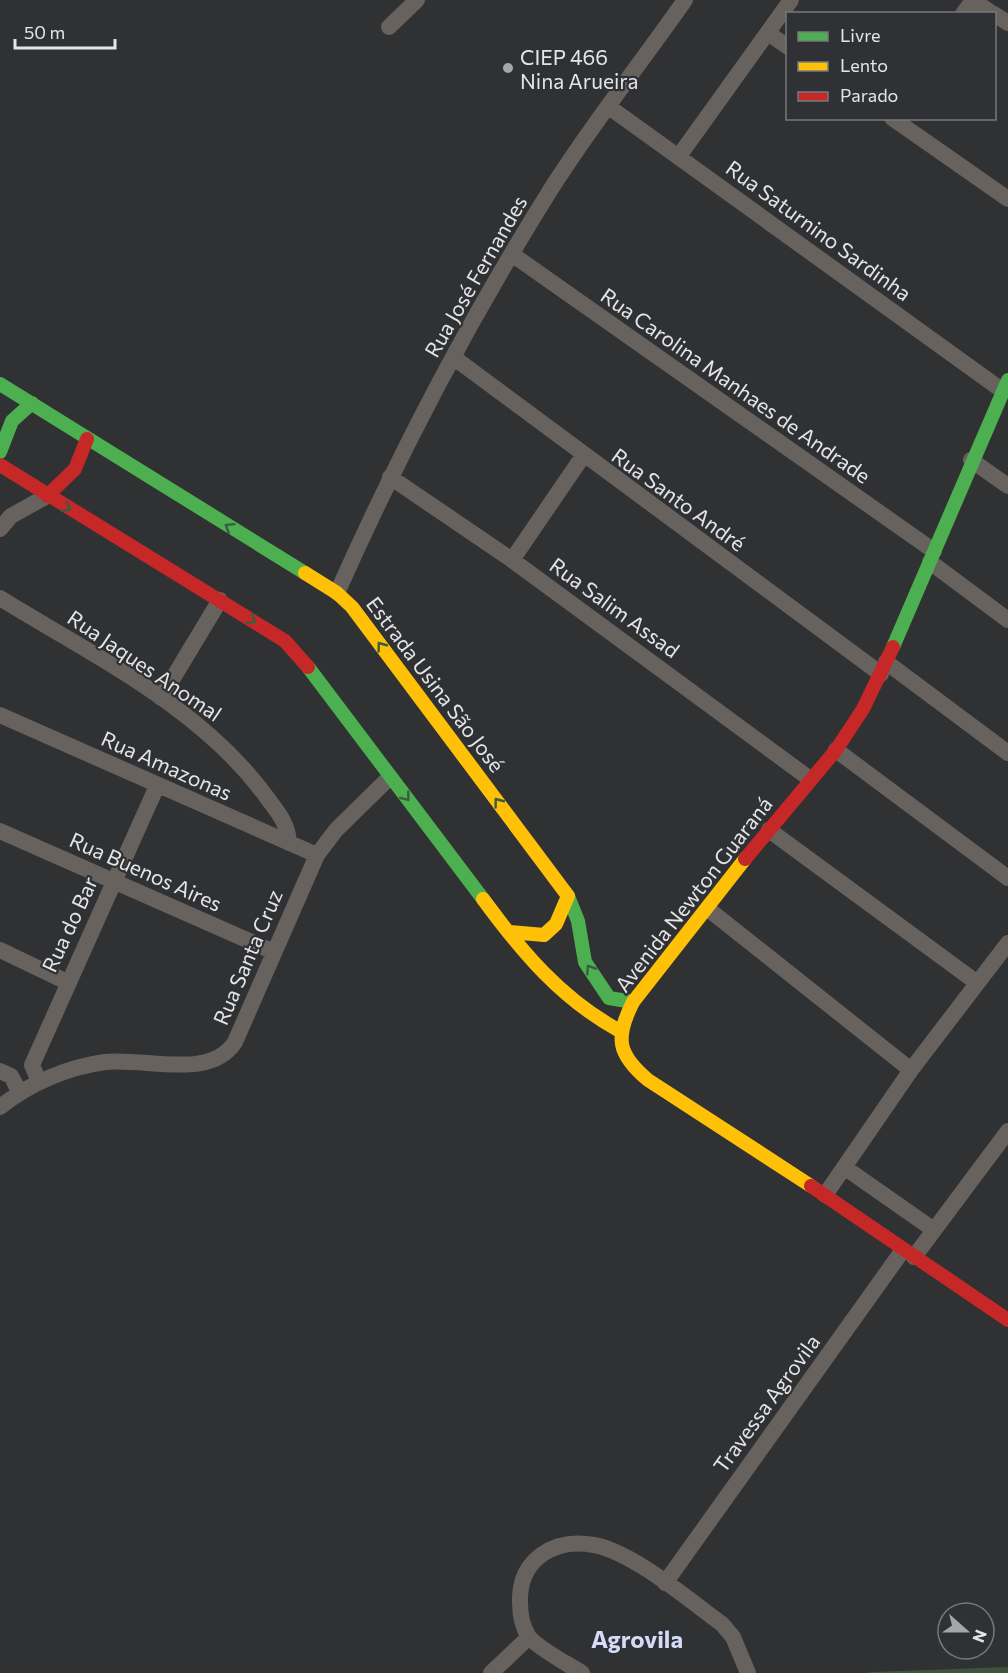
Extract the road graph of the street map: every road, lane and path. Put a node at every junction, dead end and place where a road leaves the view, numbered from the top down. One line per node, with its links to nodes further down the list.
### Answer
1 (417, 0): 6 (street)
2 (685, 0): 9 (street, Rua José Fernandes)
3 (791, 0): 7 (street)
4 (973, 0): 5 (street)
5 (991, 12)
6 (389, 27)
7 (768, 33): 8 (street); 11 (street)
8 (786, 45)
9 (609, 107): 11 (street, Rua Saturnino Sardinha); 13 (street, Rua José Fernandes)
10 (895, 120): 12 (street)
11 (679, 156): 16 (street, Rua Saturnino Sardinha)
12 (1008, 200)
13 (513, 255): 14 (street, Rua José Fernandes); 27 (street, Rua Carolina Manhaes de Andrade)
14 (453, 357): 20 (street, Rua Santo André); 23 (street, Rua José Fernandes)
15 (0, 384): 17 (main road, Estrada Usina São José)
16 (1005, 385): 21 (main road, Avenida Newton Guaraná)
17 (32, 403): 18 (main road, Estrada Usina São José); 19 (main road)
18 (87, 440): 25 (main road); 29 (main road, Estrada Usina São José, one-way to 18)
19 (0, 452)
20 (583, 456): 28 (street); 33 (street, Rua Santo André)
21 (971, 460): 24 (street); 27 (main road, Avenida Newton Guaraná)
22 (0, 465): 25 (main road)
23 (390, 477): 28 (street, Rua Salim Assad); 29 (street, Rua José Fernandes)
24 (1008, 486)
25 (47, 496): 26 (street); 31 (main road, one-way to 31)
26 (4, 518)
27 (932, 556): 32 (street, Rua Carolina Manhaes de Andrade); 33 (main road, Avenida Newton Guaraná)
28 (512, 560): 39 (street, Rua Salim Assad)
29 (337, 593): 47 (main road, Estrada Usina São José, one-way to 29)
30 (0, 598): 34 (street, Rua Jaques Anomal)
31 (220, 600): 34 (street); 38 (main road, one-way to 38)
32 (1008, 620)
33 (883, 668): 36 (main road, Avenida Newton Guaraná); 37 (street, Rua Santo André)
34 (161, 698): 43 (street, Rua Jaques Anomal)
35 (0, 715): 40 (street, Rua Amazonas)
36 (836, 750): 39 (main road, Avenida Newton Guaraná); 45 (street)
37 (1008, 753)
38 (390, 777): 44 (street, Rua Santa Cruz); 49 (main road, one-way to 49)
39 (810, 779): 41 (main road, Avenida Newton Guaraná)
40 (157, 786): 43 (street, Rua Amazonas); 46 (street, Rua do Bar)
41 (769, 830): 48 (main road, Avenida Newton Guaraná); 54 (street)
42 (0, 831): 46 (street, Rua Buenos Aires)
43 (289, 843): 44 (street, Rua Amazonas)
44 (317, 855): 52 (street, Rua Santa Cruz)
45 (1008, 878)
46 (113, 882): 52 (street, Rua Buenos Aires); 53 (street, Rua do Bar)
47 (568, 896): 49 (main road); 55 (main road, Estrada Usina São José, one-way to 47)
48 (708, 909): 55 (main road, Avenida Newton Guaraná); 57 (street)
49 (510, 932): 56 (main road)
50 (1008, 943): 54 (street)
51 (0, 950): 53 (street)
52 (274, 952): 59 (street, Rua Santa Cruz)
53 (67, 982): 59 (street, Rua do Bar)
54 (976, 982): 57 (street)
55 (633, 1002): 56 (main road, Avenida Newton Guaraná)
56 (620, 1031): 64 (main road)
57 (911, 1070): 63 (street)
58 (0, 1071): 60 (street)
59 (39, 1082): 60 (street, Rua Santa Cruz)
60 (20, 1093): 61 (street, Rua Santa Cruz)
61 (0, 1107)
62 (1007, 1136): 65 (street, Travessa Agrovila)
63 (844, 1167): 64 (street); 65 (street)
64 (825, 1195): 66 (main road)
65 (934, 1230): 66 (street, Travessa Agrovila)
66 (908, 1254): 67 (main road); 68 (street, Travessa Agrovila)
67 (1008, 1320)
68 (665, 1583): 69 (street); 72 (street)
69 (529, 1637): 70 (street); 71 (street)
70 (491, 1673)
71 (582, 1673)
72 (748, 1673)

